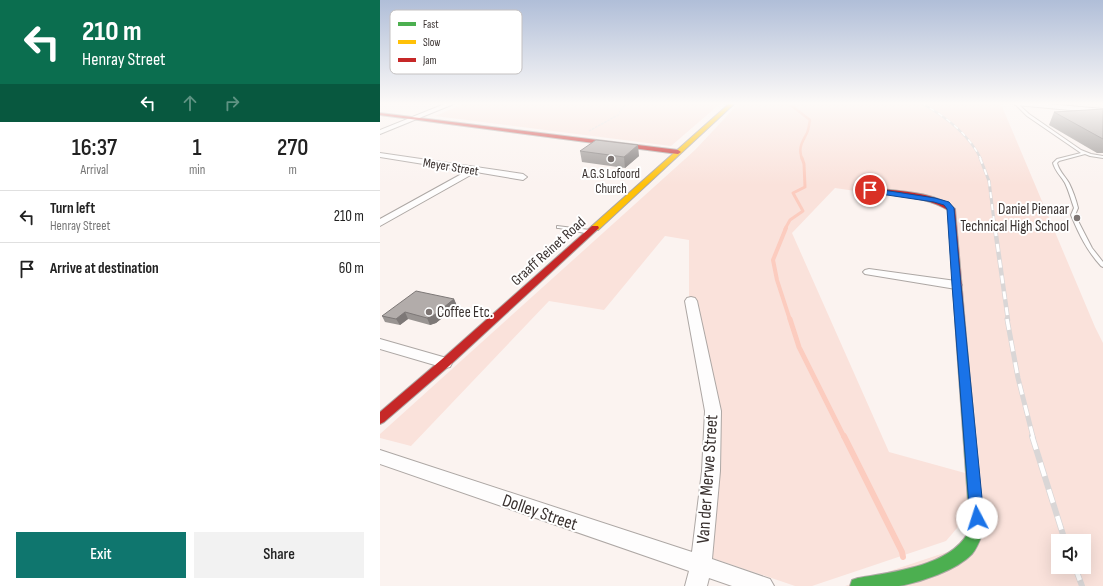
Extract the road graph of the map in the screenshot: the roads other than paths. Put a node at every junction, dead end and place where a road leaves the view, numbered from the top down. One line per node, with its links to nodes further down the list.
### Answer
1 (509, 130): 4 (street)
2 (702, 130): 4 (street, Graaff Reinet Road)
3 (1051, 130): 5 (lane)
4 (678, 152): 13 (street, Graaff Reinet Road)
5 (1085, 153): 7 (lane); 14 (lane)
6 (380, 155): 8 (street, Meyer Street)
7 (1103, 157)
8 (474, 170): 9 (street, Meyer Street); 11 (street)
9 (523, 177)
10 (870, 190): 16 (street)
11 (382, 220)
12 (559, 227): 13 (lane)
13 (590, 232): 19 (street, Graaff Reinet Road)
14 (1103, 265)
15 (869, 272): 16 (street)
16 (956, 285): 25 (street)
17 (691, 301): 22 (street, Van der Merwe Street)
18 (380, 344): 19 (street)
19 (445, 362): 20 (street, Graaff Reinet Road)
20 (380, 419)
21 (380, 457): 22 (street, Dolley Street)
22 (701, 566): 23 (street, Van der Merwe Street); 24 (street, Dolley Street)
23 (696, 586)
24 (763, 586)
25 (858, 586)

